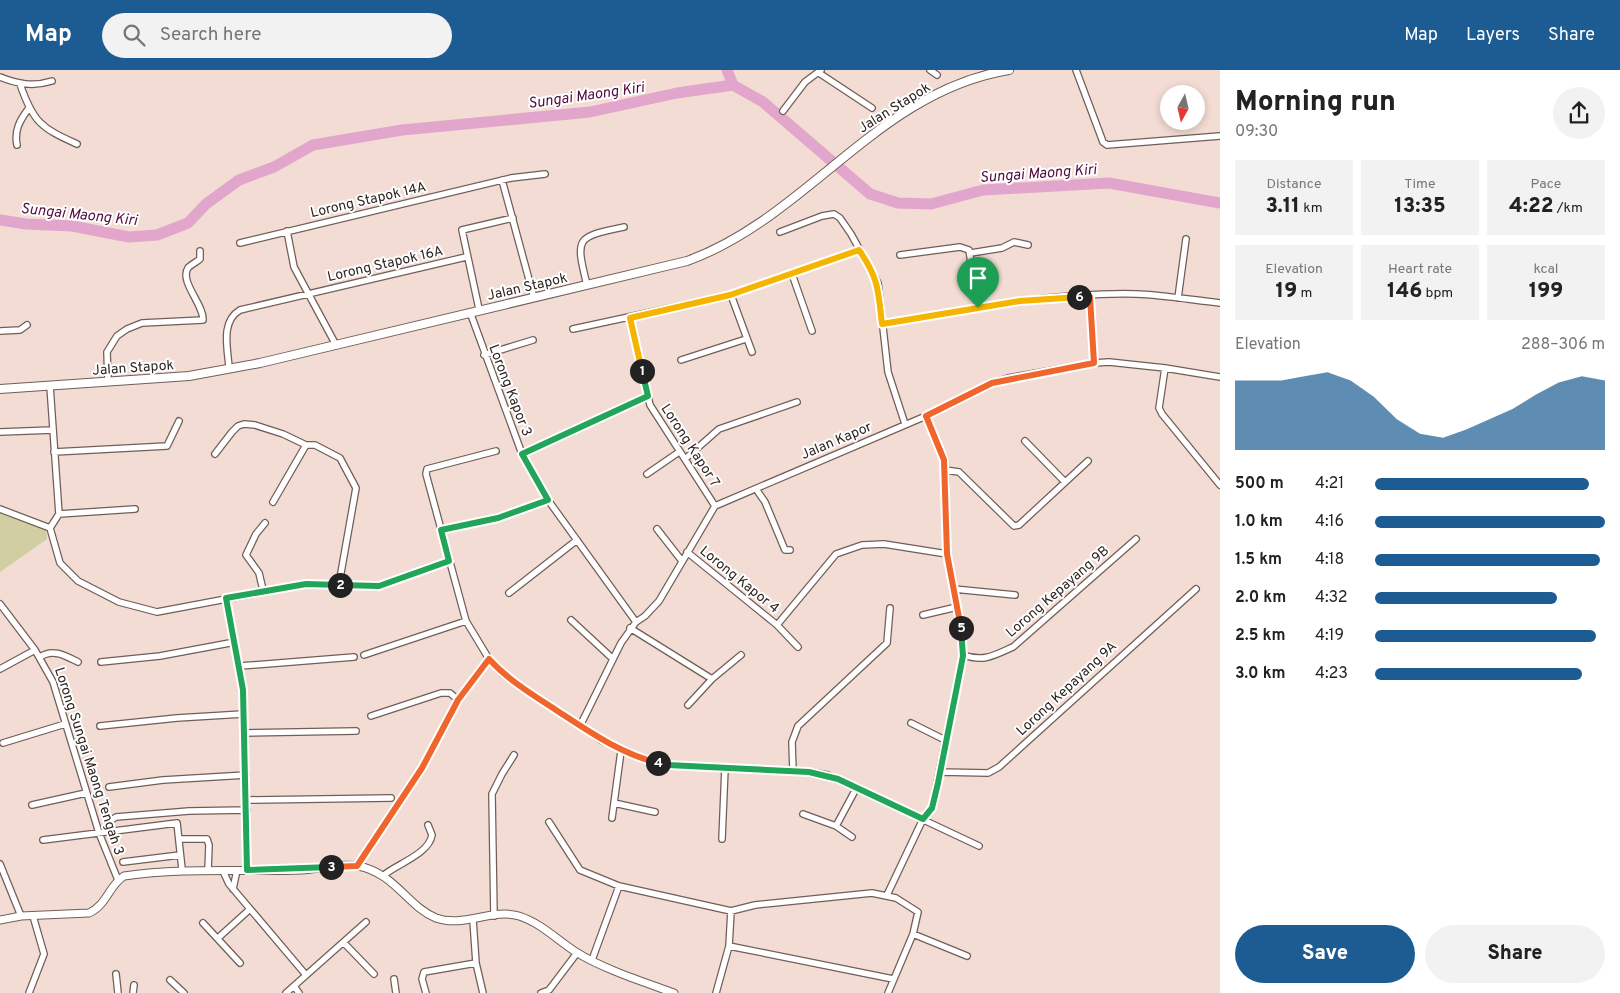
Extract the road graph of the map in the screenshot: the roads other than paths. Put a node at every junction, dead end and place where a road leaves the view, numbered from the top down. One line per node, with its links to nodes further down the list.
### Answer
1 (930, 70): 5 (street)
2 (1009, 70): 30 (main road, Jalan Stapok)
3 (1076, 70): 12 (street)
4 (820, 72): 10 (street); 11 (street)
5 (937, 74)
6 (0, 77): 8 (street)
7 (52, 80): 8 (street)
8 (20, 84): 9 (street)
9 (29, 108): 13 (street); 14 (street)
10 (872, 108)
11 (783, 111)
12 (1220, 136)
13 (77, 144)
14 (17, 145)
15 (544, 174): 16 (street, Lorong Stapok 14A)
16 (502, 180): 17 (street); 19 (street, Lorong Stapok 14A)
17 (513, 218): 28 (street); 34 (street)
18 (624, 227): 30 (street)
19 (287, 231): 22 (street, Lorong Stapok 14A); 31 (street)
20 (780, 232): 24 (street)
21 (1186, 239): 35 (street)
22 (240, 243)
23 (1028, 246): 26 (street)
24 (859, 250): 29 (street); 41 (street)
25 (200, 251): 56 (street)
26 (971, 253): 27 (street); 37 (street)
27 (900, 254)
28 (466, 257): 31 (street, Lorong Stapok 16A); 38 (street)
29 (792, 274): 32 (street); 44 (street)
30 (587, 285): 34 (main road, Jalan Stapok)
31 (310, 293): 48 (street); 53 (street, Lorong Stapok 16A)
32 (730, 295): 40 (street); 46 (street)
33 (1090, 297): 35 (street); 37 (street); 52 (street)
34 (534, 298): 38 (main road, Jalan Stapok)
35 (1178, 298): 36 (street)
36 (1220, 303)
37 (978, 308): 41 (street)
38 (479, 309): 39 (main road, Jalan Stapok)
39 (470, 312): 48 (main road, Jalan Stapok); 50 (street, Lorong Kapor 3)
40 (630, 318): 43 (street); 59 (street, Lorong Kapor 7)
41 (882, 324): 63 (street)
42 (26, 325): 45 (street)
43 (573, 329)
44 (812, 331)
45 (0, 332)
46 (746, 339): 49 (street); 51 (street)
47 (532, 340): 50 (street)
48 (336, 345): 53 (main road, Jalan Stapok)
49 (752, 352)
50 (484, 355): 72 (street, Lorong Kapor 3)
51 (681, 360)
52 (1094, 363): 54 (street, Jalan Kapor); 61 (street, Jalan Kapor)
53 (229, 368): 56 (main road, Jalan Stapok)
54 (1165, 368): 55 (street, Jalan Kapor); 78 (street)
55 (1220, 376)
56 (108, 381): 57 (main road, Jalan Stapok)
57 (50, 386): 58 (main road, Jalan Stapok); 64 (street)
58 (0, 389)
59 (648, 396): 70 (street, Lorong Kapor 7); 72 (street)
60 (797, 402): 73 (street)
61 (926, 416): 63 (street, Jalan Kapor); 75 (street)
62 (179, 421): 69 (street)
63 (906, 424): 79 (street, Jalan Kapor)
64 (53, 430): 65 (street); 69 (street)
65 (0, 432)
66 (1025, 440): 77 (street)
67 (306, 445): 71 (street); 81 (street); 97 (street)
68 (496, 451): 89 (street)
69 (54, 452): 85 (street)
70 (679, 452): 73 (street, Lorong Kapor 7); 76 (street)
71 (215, 454)
72 (522, 454): 80 (street, Lorong Kapor 3)
73 (685, 459): 82 (street, Lorong Kapor 7)
74 (1088, 461): 77 (street)
75 (945, 470): 77 (street); 94 (street)
76 (647, 474)
77 (1065, 482)
78 (1220, 485)
79 (756, 489): 82 (street, Jalan Kapor); 92 (street)
80 (548, 500): 89 (street); 91 (street, Lorong Kapor 3)
81 (273, 502)
82 (715, 506): 93 (street)
83 (0, 509): 87 (street)
84 (136, 509): 85 (street)
85 (59, 514): 87 (street)
86 (265, 523): 100 (street)
87 (50, 528): 103 (street)
88 (657, 529): 96 (street)
89 (441, 530): 95 (street)
90 (1136, 539): 119 (street, Lorong Kepayang 9B)
91 (577, 540): 101 (street); 110 (street, Lorong Kapor 3)
92 (790, 550)
93 (687, 552): 96 (street); 111 (street, Lorong Kapor 4)
94 (947, 554): 98 (street); 111 (street, Lorong Kapor 4)
95 (449, 561): 97 (street); 109 (street)
96 (682, 561): 110 (street)
97 (339, 584): 100 (street)
98 (954, 589): 102 (street); 105 (street)
99 (1196, 589): 144 (street, Lorong Kepayang 9A)
100 (263, 590): 103 (street)
101 (509, 592)
102 (1014, 595)
103 (226, 598): 113 (street)
104 (0, 604): 115 (street, Lorong Sungai Maong Tengah 3)
105 (957, 607): 107 (street); 119 (street)
106 (890, 608): 143 (street)
107 (923, 615)
108 (571, 620): 122 (street)
109 (466, 621): 117 (street); 121 (street)
110 (636, 622): 112 (street)
111 (777, 625): 114 (street, Lorong Kapor 4)
112 (630, 628): 122 (street); 127 (street)
113 (235, 642): 124 (street); 125 (street)
114 (798, 647)
115 (35, 650): 118 (street, Lorong Sungai Maong Tengah 3); 126 (street)
116 (741, 654): 127 (street)
117 (364, 655)
118 (40, 656): 123 (street); 132 (street, Lorong Sungai Maong Tengah 3)
119 (963, 656): 138 (street)
120 (354, 657): 125 (street)
121 (489, 659): 128 (street); 135 (street)
122 (613, 659): 135 (street)
123 (78, 662)
124 (101, 662)
125 (240, 666): 130 (street)
126 (0, 669)
127 (712, 678): 129 (street)
128 (458, 700): 131 (street); 173 (street)
129 (688, 705)
130 (243, 714): 134 (street); 137 (street)
131 (371, 716)
132 (65, 724): 139 (street); 148 (street, Lorong Sungai Maong Tengah 3)
133 (911, 724): 138 (street)
134 (100, 726)
135 (580, 726): 140 (street)
136 (356, 731): 137 (street)
137 (244, 734): 145 (street)
138 (945, 740): 144 (street)
139 (3, 743)
140 (621, 750): 142 (street); 151 (street)
141 (514, 755): 188 (street)
142 (725, 768): 143 (street); 167 (street)
143 (793, 772): 147 (street)
144 (940, 772): 158 (street)
145 (246, 775): 146 (street); 150 (street)
146 (109, 787)
147 (857, 787): 158 (street); 162 (street)
148 (86, 793): 152 (street); 164 (street, Lorong Sungai Maong Tengah 3)
149 (391, 798): 150 (street)
150 (247, 800): 153 (street)
151 (614, 803): 155 (street); 157 (street)
152 (32, 805)
153 (247, 810): 154 (street); 177 (street)
154 (176, 812): 160 (street); 163 (street)
155 (656, 812)
156 (803, 814): 162 (street)
157 (612, 818)
158 (923, 819): 169 (street); 183 (street)
159 (549, 822): 181 (street)
160 (177, 823): 163 (street); 166 (street)
161 (428, 825): 179 (street)
162 (836, 826): 165 (street)
163 (108, 831): 164 (street)
164 (99, 833): 168 (street); 180 (street, Lorong Sungai Maong Tengah 3)
165 (852, 837)
166 (179, 839): 170 (street); 175 (street)
167 (722, 839)
168 (43, 840)
169 (979, 846)
170 (180, 854): 171 (street); 174 (street)
171 (123, 862)
172 (0, 864): 186 (street)
173 (357, 866): 177 (street); 179 (street)
174 (182, 869): 175 (street); 180 (street)
175 (208, 870): 178 (street)
176 (237, 870): 177 (street); 178 (street); 182 (street)
177 (247, 870)
178 (223, 871): 182 (street)
179 (384, 875): 190 (street)
180 (118, 880): 187 (street)
181 (619, 886): 185 (street); 199 (street)
182 (233, 889): 184 (street)
183 (888, 895): 185 (street); 193 (street)
184 (250, 909): 194 (street); 203 (street)
185 (731, 911): 196 (street)
186 (21, 916): 187 (street); 189 (street)
187 (33, 916): 212 (street)
188 (494, 916): 190 (street); 197 (street)
189 (0, 920)
190 (473, 920): 201 (street)
191 (366, 922): 195 (street)
192 (203, 923): 194 (street)
193 (913, 934): 198 (street); 206 (street)
194 (218, 938): 200 (street)
195 (344, 943): 203 (street); 204 (street)
196 (729, 946): 206 (street); 223 (street)
197 (577, 953): 199 (street); 211 (street)
198 (967, 956)
199 (592, 960): 210 (street)
200 (240, 963)
201 (476, 963): 219 (street); 220 (street)
202 (116, 974): 213 (street)
203 (306, 974): 209 (street)
204 (374, 974)
205 (394, 979): 218 (street)
206 (893, 979): 224 (street)
207 (170, 980): 215 (street)
208 (134, 985): 214 (street)
209 (294, 986): 216 (street); 217 (street)
210 (660, 990): 222 (street)
211 (549, 992): 221 (street)
212 (29, 993)
213 (118, 993)
214 (133, 993)
215 (184, 993)
216 (286, 993)
217 (300, 993)
218 (396, 993)
219 (426, 993)
220 (483, 993)
221 (541, 993)
222 (674, 993)
223 (716, 993)
224 (888, 993)

